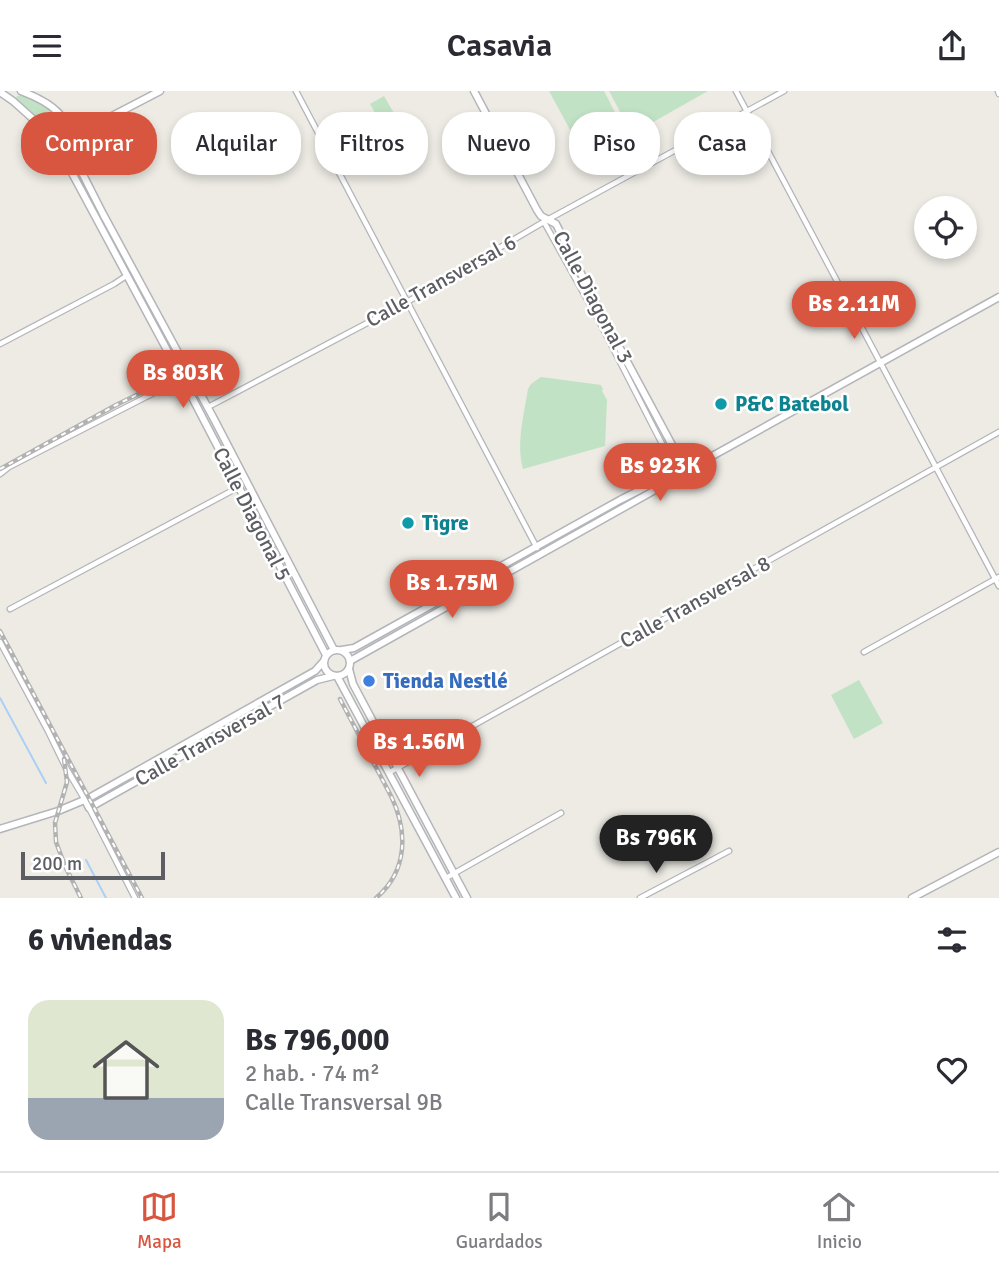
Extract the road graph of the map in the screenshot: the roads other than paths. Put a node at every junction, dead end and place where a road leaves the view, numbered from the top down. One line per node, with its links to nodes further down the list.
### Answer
1 (22, 91): 9 (street, Calle Diagonal 5); 10 (street)
2 (42, 91): 9 (street)
3 (160, 91): 14 (street)
4 (296, 91): 22 (street)
5 (474, 91): 19 (street, Calle Diagonal 3)
6 (736, 91): 11 (street)
7 (783, 91): 11 (street, Calle Transversal 6)
8 (0, 92): 10 (street, Calle Diagonal 5)
9 (43, 100): 13 (street, Calle Diagonal 5)
10 (13, 101): 12 (street, Calle Diagonal 5)
11 (746, 111): 19 (street, Calle Transversal 6); 25 (street)
12 (25, 112)
13 (56, 112)
14 (120, 112)
15 (71, 175): 18 (street, Calle Diagonal 5)
16 (83, 175): 17 (street, Calle Diagonal 5)
17 (103, 214): 18 (street); 23 (street, Calle Diagonal 5)
18 (94, 218): 20 (street, Calle Diagonal 5)
19 (546, 221): 22 (street, Calle Transversal 6); 31 (street, Calle Diagonal 3); 33 (street)
20 (126, 276): 23 (street, Calle Diagonal 5); 24 (street)
21 (999, 297): 25 (street)
22 (407, 302): 28 (street, Calle Transversal 6); 37 (street)
23 (162, 333): 26 (street, Calle Diagonal 5); 27 (street, Calle Diagonal 5)
24 (0, 344)
25 (880, 364): 30 (street); 31 (street)
26 (190, 375): 27 (street); 28 (street, Calle Diagonal 5)
27 (182, 378): 32 (street); 34 (street, Calle Diagonal 5)
28 (207, 408): 35 (street, Calle Diagonal 5)
29 (999, 432): 30 (street, Calle Transversal 8)
30 (936, 468): 39 (street); 54 (street, Calle Transversal 8)
31 (686, 471): 33 (street)
32 (0, 474)
33 (678, 475): 37 (street); 38 (street)
34 (239, 487): 36 (street, Calle Diagonal 5); 41 (street)
35 (265, 516): 36 (street); 45 (street, Calle Diagonal 5)
36 (256, 520): 47 (street, Calle Diagonal 5)
37 (537, 547): 38 (street); 42 (street)
38 (541, 555): 43 (street)
39 (997, 578): 40 (street); 46 (street)
40 (999, 586)
41 (10, 609)
42 (408, 618): 43 (street); 45 (street)
43 (412, 626): 48 (street)
44 (0, 642): 58 (street)
45 (338, 650): 47 (street); 48 (street)
46 (864, 652)
47 (325, 658): 49 (street); 50 (street, Calle Transversal 7)
48 (349, 665): 49 (street); 54 (street)
49 (335, 676): 51 (street, Calle Transversal 7); 55 (street)
50 (265, 699): 51 (street); 52 (street, Calle Transversal 7)
51 (270, 707): 53 (street, Calle Transversal 7)
52 (186, 743): 53 (street); 56 (street, Calle Transversal 7)
53 (191, 752): 57 (street, Calle Transversal 7)
54 (398, 768): 55 (street, Calle Transversal 8); 64 (street)
55 (390, 772): 65 (street)
56 (122, 779): 57 (street); 58 (street, Calle Transversal 7)
57 (127, 787): 59 (street, Calle Transversal 7)
58 (85, 800): 59 (street); 61 (street, Calle Transversal 7)
59 (89, 808): 66 (street)
60 (561, 813): 64 (street)
61 (0, 829)
62 (729, 852): 69 (street)
63 (999, 852): 70 (street)
64 (454, 874): 65 (street); 68 (street)
65 (446, 878): 67 (street)
66 (135, 898)
67 (457, 898)
68 (467, 898)
69 (640, 898)
70 (912, 898)

